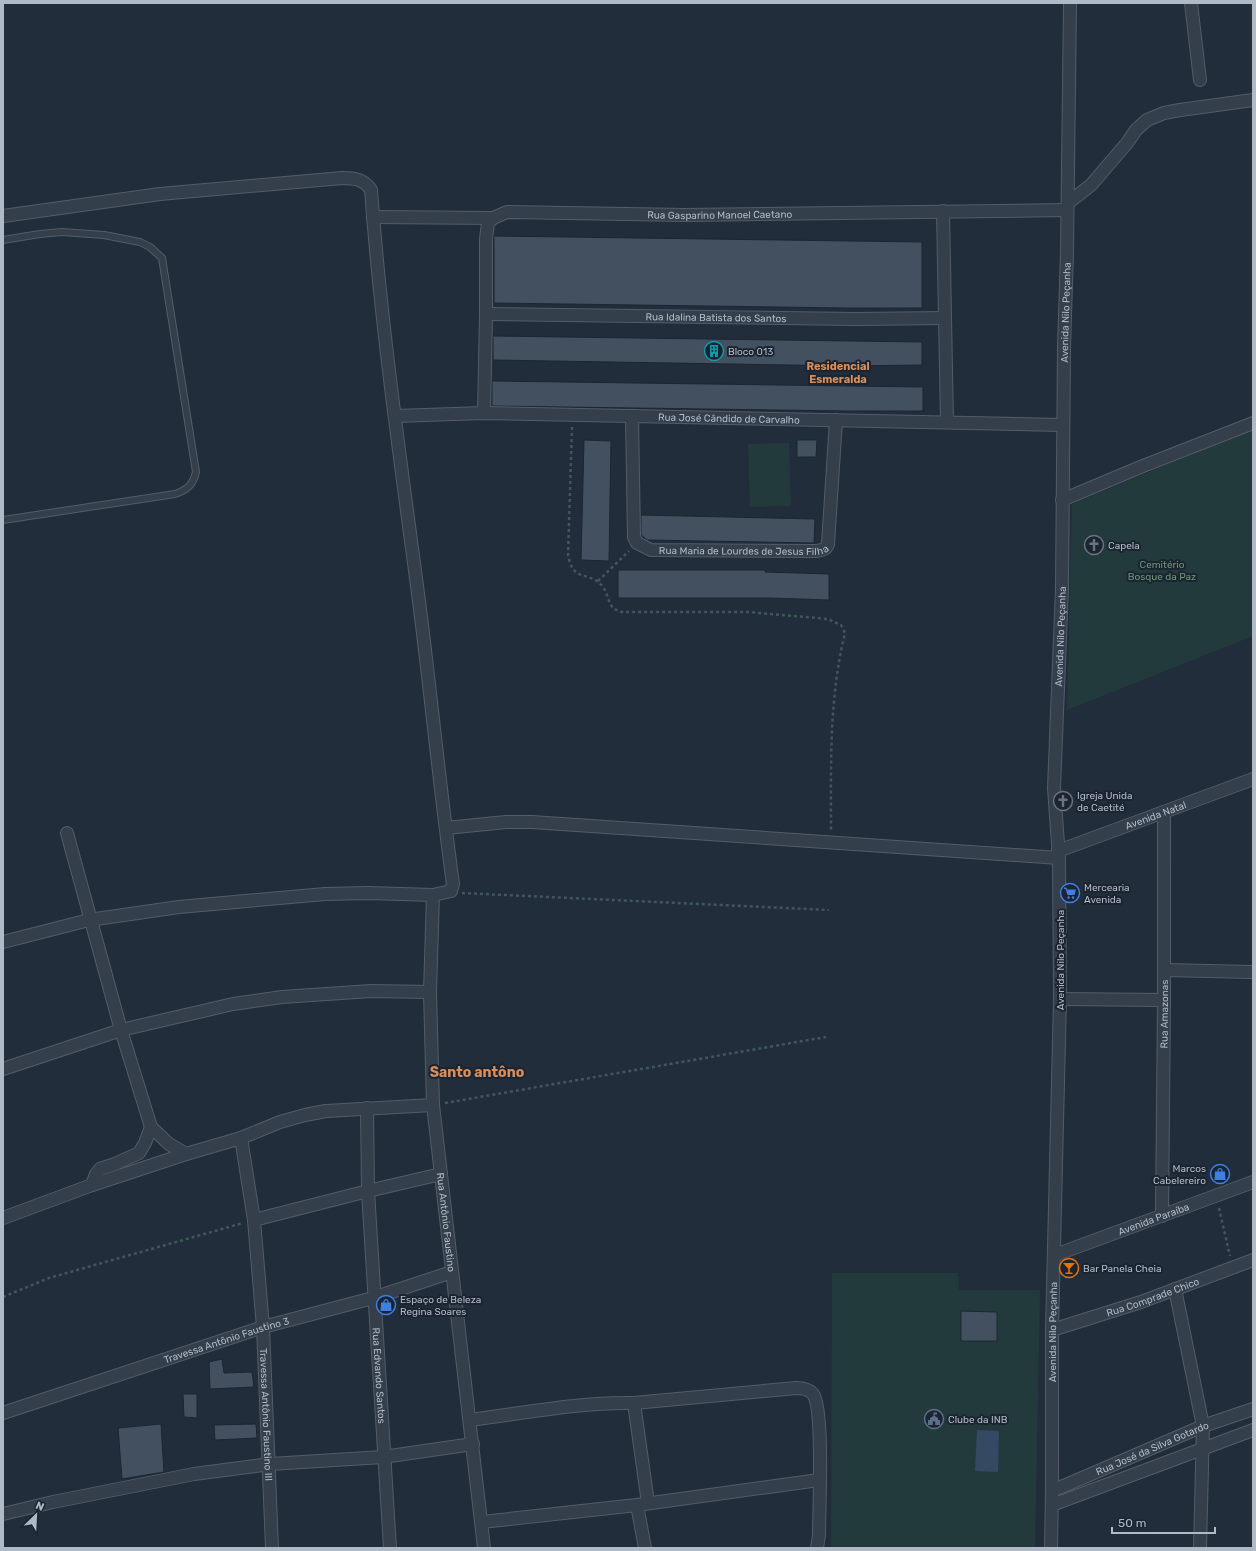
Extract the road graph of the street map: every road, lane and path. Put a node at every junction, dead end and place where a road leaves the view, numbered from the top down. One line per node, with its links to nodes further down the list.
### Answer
1 (1070, 3): 5 (street, Avenida Nilo Peçanha)
2 (1191, 3): 3 (street)
3 (1200, 80)
4 (1253, 100): 5 (street)
5 (1067, 206): 6 (street, Rua Gasparino Manoel Caetano); 20 (street, Avenida Nilo Peçanha)
6 (943, 211): 9 (street, Rua Gasparino Manoel Caetano); 12 (street)
7 (3, 216): 8 (street)
8 (373, 217): 9 (street, Rua Gasparino Manoel Caetano); 15 (street)
9 (493, 218): 11 (street)
10 (3, 240): 22 (lane)
11 (486, 314): 12 (street, Rua Idalina Batista dos Santos); 13 (street)
12 (945, 318): 18 (street)
13 (484, 413): 14 (street, Rua José Cândido de Carvalho); 15 (street, Rua José Cândido de Carvalho)
14 (573, 415): 16 (street, Rua José Cândido de Carvalho); 24 (path)
15 (395, 416): 27 (street)
16 (632, 416): 17 (street, Rua José Cândido de Carvalho); 23 (street)
17 (836, 420): 18 (street, Rua José Cândido de Carvalho); 23 (street, Rua Maria de Lourdes de Jesus Filha)
18 (947, 422): 20 (street, Rua José Cândido de Carvalho)
19 (1253, 423): 21 (street)
20 (1063, 425): 21 (street, Avenida Nilo Peçanha)
21 (1062, 500): 30 (street, Avenida Nilo Peçanha)
22 (3, 520)
23 (637, 543): 24 (path)
24 (598, 581): 29 (path)
25 (1253, 779): 26 (street, Avenida Natal)
26 (1164, 812): 30 (street, Avenida Natal); 36 (street, Rua Amazonas)
27 (446, 828): 29 (street); 31 (street)
28 (67, 833): 34 (street)
29 (831, 842): 30 (street)
30 (1059, 854): 39 (street, Avenida Nilo Peçanha)
31 (448, 892): 32 (street); 33 (path)
32 (433, 895): 34 (street); 38 (street, Rua Antônio Faustino)
33 (829, 910)
34 (90, 920): 35 (street); 41 (street)
35 (3, 942)
36 (1165, 970): 37 (street); 40 (street, Rua Amazonas)
37 (1253, 972)
38 (430, 992): 41 (street); 44 (street, Rua Antônio Faustino)
39 (1060, 1000): 40 (street); 57 (street, Avenida Nilo Peçanha)
40 (1164, 1000): 54 (street, Rua Amazonas)
41 (120, 1030): 43 (street); 46 (street)
42 (826, 1037): 44 (path)
43 (3, 1069)
44 (433, 1105): 45 (street); 49 (street, Rua Antônio Faustino)
45 (367, 1108): 47 (street); 52 (street, Rua Edvando Santos)
46 (151, 1127): 48 (street); 51 (street)
47 (241, 1138): 48 (street); 56 (street, Travessa Antônio Faustino III)
48 (186, 1154): 51 (street)
49 (440, 1174): 52 (street); 60 (street, Rua Antônio Faustino)
50 (1253, 1182): 53 (street, Avenida Paraíba)
51 (92, 1186): 55 (street)
52 (368, 1191): 56 (street); 63 (street, Rua Edvando Santos)
53 (1217, 1196): 54 (street, Avenida Paraíba); 59 (path)
54 (1162, 1216): 57 (street, Avenida Paraíba)
55 (3, 1218)
56 (254, 1220): 62 (path); 64 (street, Travessa Antônio Faustino III)
57 (1055, 1255): 65 (street, Avenida Nilo Peçanha)
58 (1253, 1260): 59 (street, Rua Comprade Chico)
59 (1233, 1268): 61 (street, Rua Comprade Chico)
60 (452, 1272): 63 (street, Travessa Antônio Faustino 3); 69 (street, Rua Antônio Faustino)
61 (1175, 1290): 65 (street, Rua Comprade Chico); 70 (street)
62 (3, 1297)
63 (373, 1298): 64 (street, Travessa Antônio Faustino 3); 74 (street, Rua Edvando Santos)
64 (262, 1327): 68 (street, Travessa Antônio Faustino 3); 75 (street, Travessa Antônio Faustino III)
65 (1052, 1330): 77 (street, Avenida Nilo Peçanha)
66 (634, 1404): 69 (street); 76 (street); 78 (street)
67 (1253, 1409): 70 (street, Rua José da Silva Gotardo)
68 (3, 1412)
69 (470, 1420): 72 (street, Rua Antônio Faustino)
70 (1203, 1426): 73 (street); 77 (street, Rua José da Silva Gotardo)
71 (1253, 1430): 73 (street, Rua José da Silva Gotardo)
72 (473, 1444): 74 (street); 81 (street, Rua Antônio Faustino)
73 (1202, 1448): 79 (street, Rua José da Silva Gotardo); 88 (street)
74 (383, 1457): 75 (street); 83 (street, Rua Edvando Santos)
75 (270, 1464): 80 (street); 82 (street, Travessa Antônio Faustino III)
76 (819, 1480): 78 (street); 86 (street)
77 (1052, 1491): 79 (street, Avenida Nilo Peçanha)
78 (642, 1504): 81 (street); 85 (street)
79 (1052, 1505): 87 (street, Avenida Nilo Peçanha)
80 (3, 1514)
81 (482, 1522): 84 (street, Rua Antônio Faustino)
82 (272, 1548)
83 (390, 1548)
84 (484, 1548)
85 (645, 1548)
86 (817, 1548)
87 (1050, 1548)
88 (1200, 1548)

